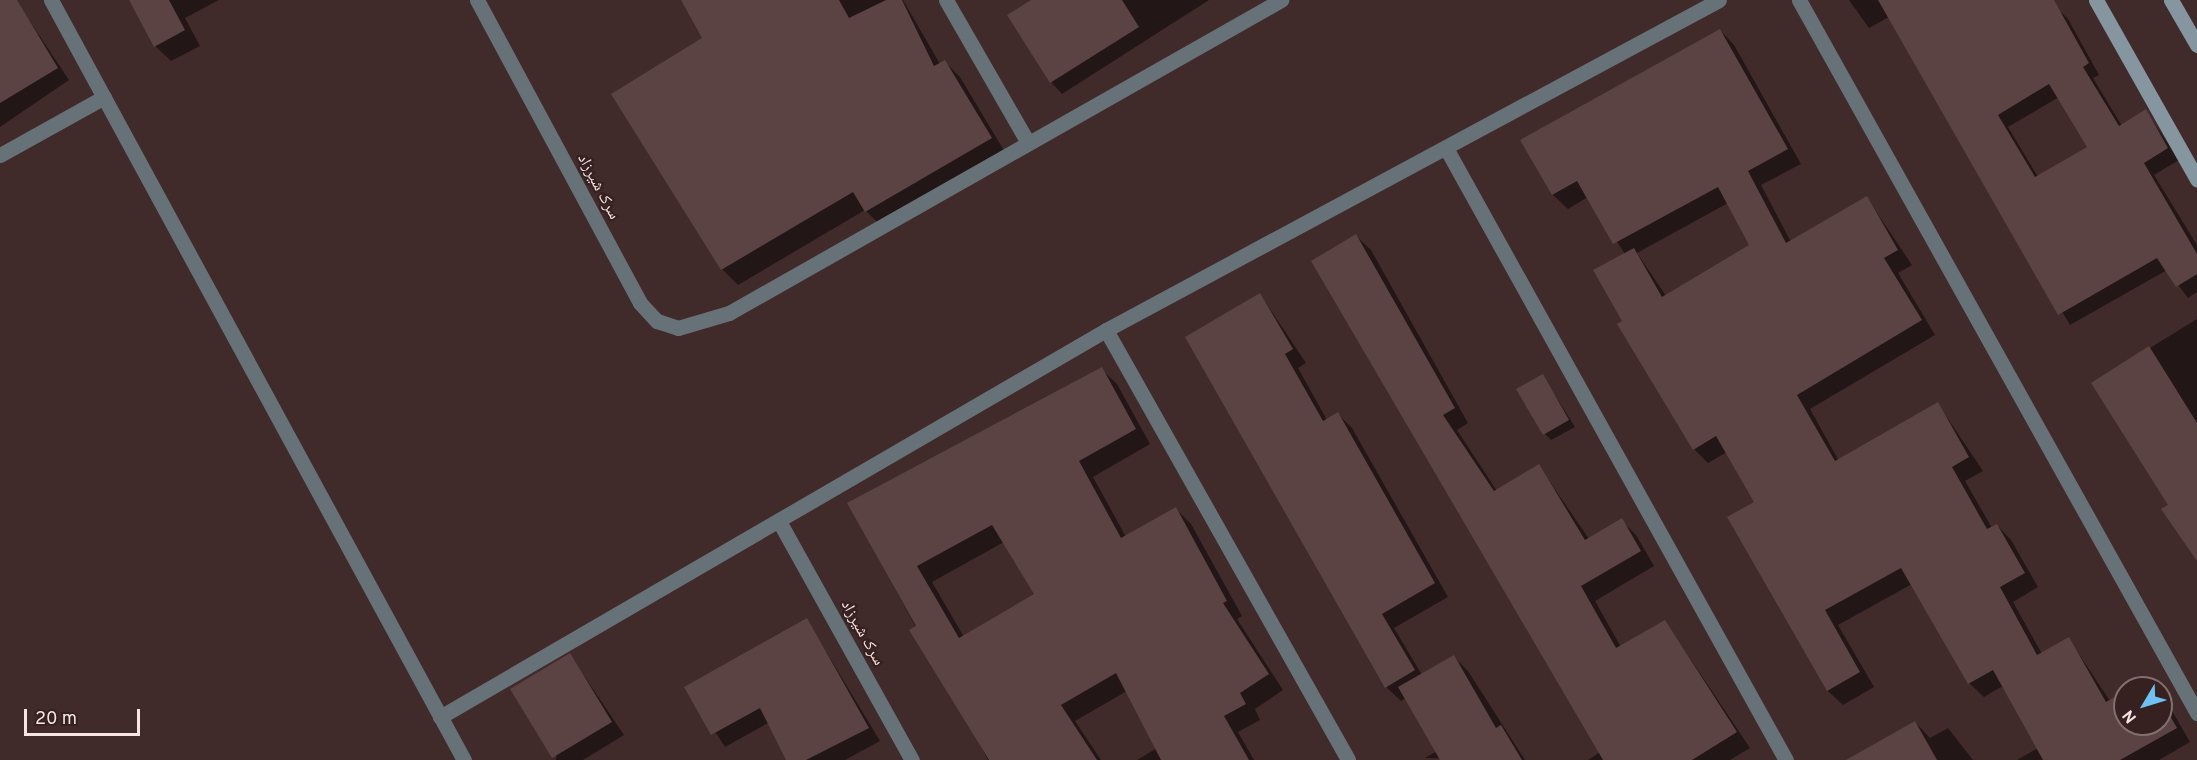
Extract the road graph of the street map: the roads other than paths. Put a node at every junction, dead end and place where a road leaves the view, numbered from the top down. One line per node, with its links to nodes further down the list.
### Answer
1 (51, 0): 10 (street)
2 (477, 0): 11 (street, سرک شیرزاد)
3 (946, 0): 11 (street)
4 (1281, 0): 11 (street, سرک شیرزاد)
5 (1719, 0): 12 (street)
6 (1799, 0): 17 (street)
7 (2096, 0): 14 (street)
8 (2171, 0): 9 (street)
9 (2197, 45)
10 (104, 97): 13 (street); 18 (street)
11 (1027, 141)
12 (1446, 148): 15 (street); 22 (street)
13 (0, 155)
14 (2197, 179)
15 (1107, 330): 16 (street); 21 (street)
16 (780, 523): 18 (street); 20 (street, سرک شیرزاد)
17 (2197, 713)
18 (440, 717): 19 (street)
19 (464, 760)
20 (912, 760)
21 (1348, 760)
22 (1786, 760)

